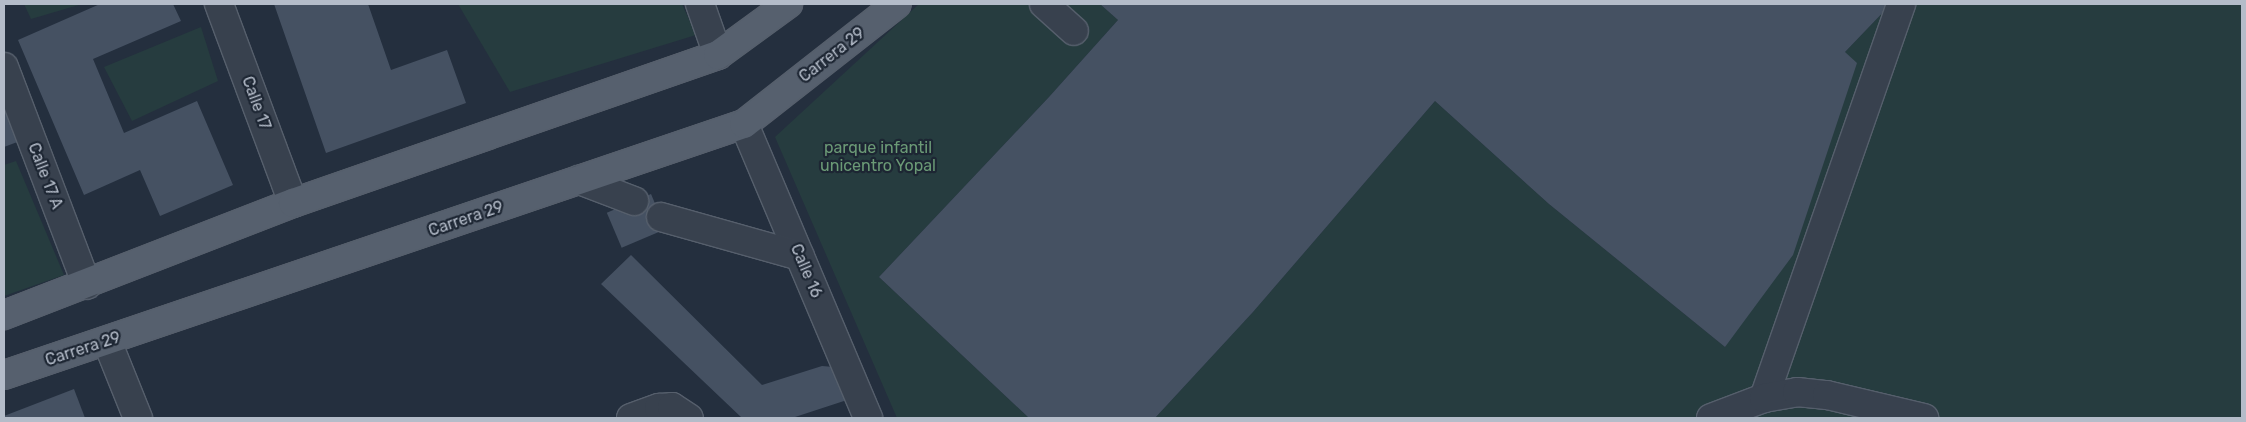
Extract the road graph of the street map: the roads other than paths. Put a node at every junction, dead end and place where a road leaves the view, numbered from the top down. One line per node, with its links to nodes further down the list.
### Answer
1 (219, 4): 13 (street, Calle 17)
2 (700, 4): 8 (street)
3 (788, 4): 8 (main road)
4 (897, 4): 10 (main road, Carrera 29)
5 (1044, 4): 7 (street)
6 (1901, 4): 20 (street)
7 (1074, 31)
8 (718, 55): 13 (main road)
9 (4, 67): 16 (street, Calle 17 A)
10 (744, 124): 11 (main road, Carrera 29); 15 (street, Calle 16)
11 (579, 180): 12 (street); 18 (main road, Carrera 29)
12 (634, 201)
13 (293, 202): 16 (main road)
14 (661, 217): 15 (street)
15 (800, 256): 24 (street, Calle 16)
16 (87, 285): 17 (main road)
17 (4, 315)
18 (107, 341): 19 (main road, Carrera 29); 21 (street)
19 (4, 375)
20 (1764, 398): 25 (street); 26 (street)
21 (138, 418)
22 (631, 418): 23 (street)
23 (688, 418)
24 (868, 418)
25 (1711, 418)
26 (1924, 418)

